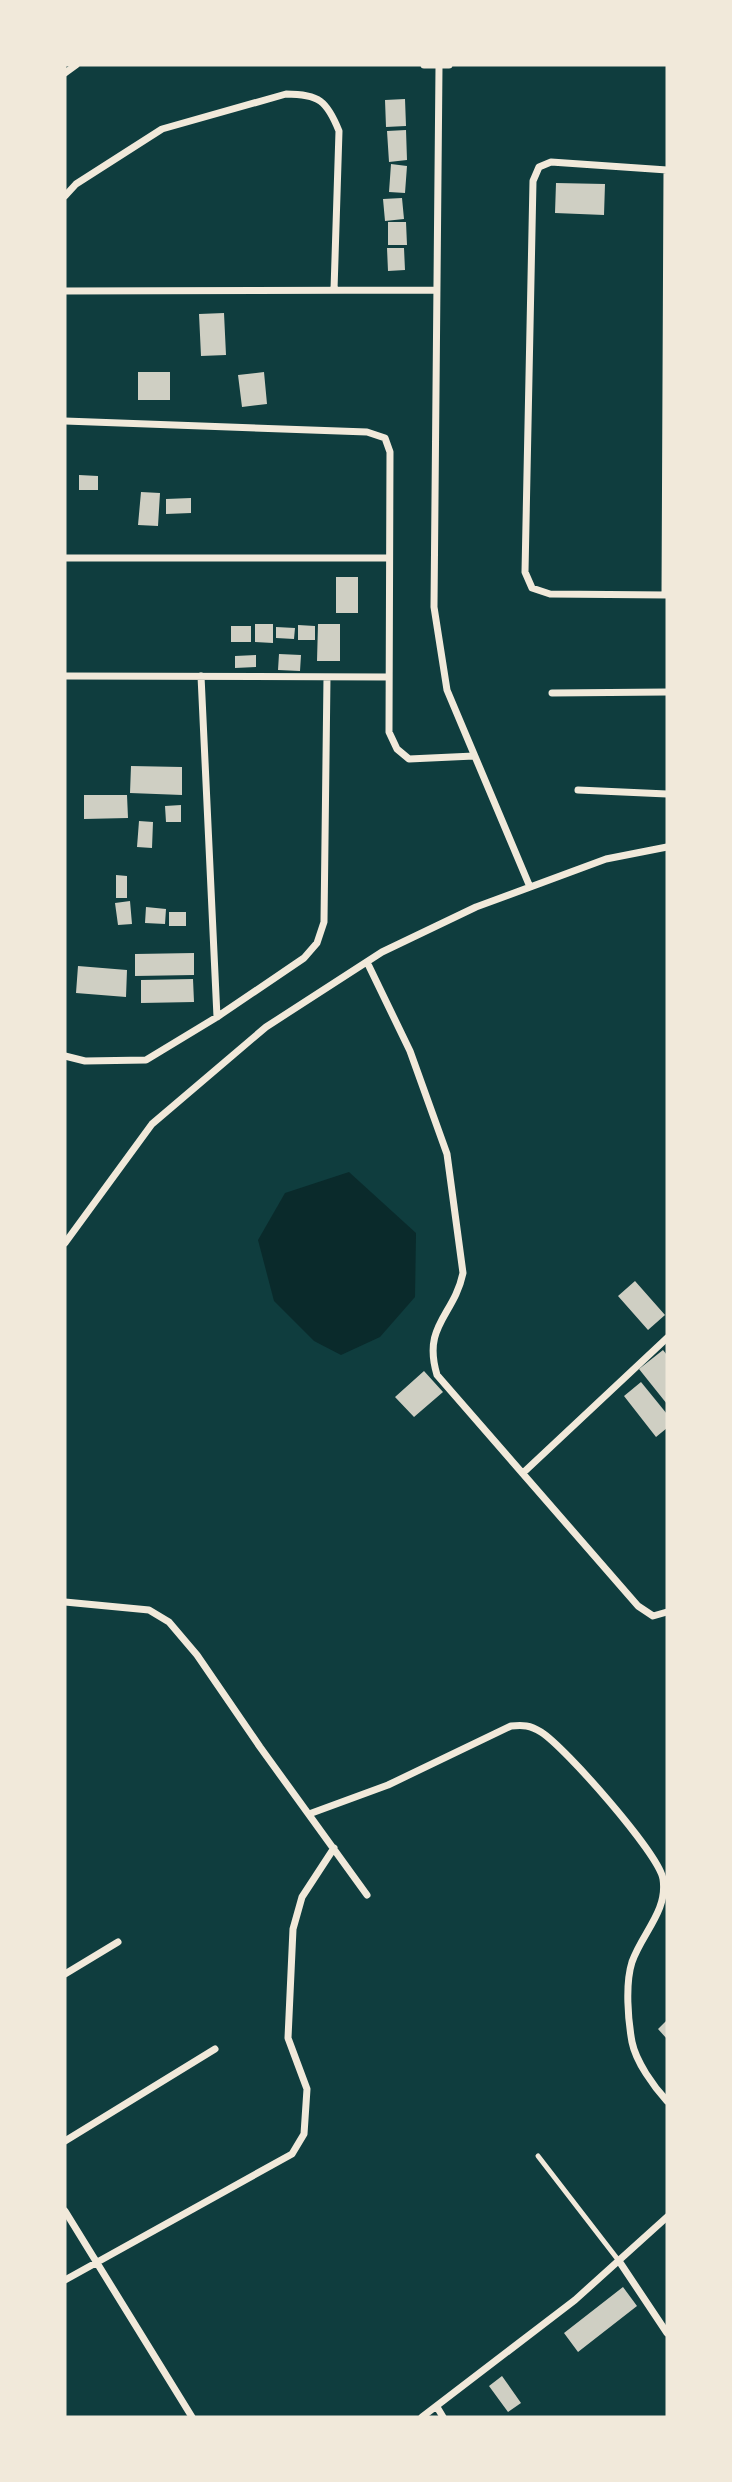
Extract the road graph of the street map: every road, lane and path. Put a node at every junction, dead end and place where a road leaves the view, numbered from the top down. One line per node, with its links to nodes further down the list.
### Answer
1 (76, 65): 5 (street)
2 (424, 65): 4 (street)
3 (449, 65): 4 (street)
4 (439, 66): 9 (street)
5 (65, 73)
6 (667, 170): 14 (street); 14 (street)
7 (65, 196): 8 (street)
8 (334, 290): 9 (street); 10 (street)
9 (435, 290): 21 (street)
10 (65, 291)
11 (65, 421): 13 (street)
12 (65, 558): 13 (street)
13 (388, 558): 18 (street)
14 (666, 595)
15 (65, 676): 16 (street)
16 (201, 676): 17 (street); 27 (street)
17 (327, 677): 18 (street); 27 (street)
18 (389, 677): 21 (street)
19 (667, 692): 20 (street)
20 (552, 693)
21 (474, 756): 25 (street)
22 (578, 790): 23 (street)
23 (667, 794)
24 (667, 847): 25 (street)
25 (530, 887): 26 (street)
26 (367, 962): 29 (street); 31 (street)
27 (217, 1017): 28 (street)
28 (65, 1056)
29 (65, 1243)
30 (667, 1338): 31 (street)
31 (524, 1472): 33 (street)
32 (65, 1602): 34 (street)
33 (667, 1612)
34 (309, 1814): 35 (street); 40 (street)
35 (334, 1849): 36 (street); 46 (street)
36 (367, 1895)
37 (118, 1942): 38 (street)
38 (65, 1974)
39 (215, 2049): 41 (street)
40 (667, 2101)
41 (65, 2141)
42 (538, 2156): 45 (lane)
43 (65, 2210): 46 (street)
44 (667, 2217): 45 (street)
45 (619, 2261): 48 (street); 49 (street)
46 (96, 2263): 47 (street); 50 (street)
47 (65, 2280)
48 (667, 2333)
49 (437, 2407): 51 (street); 52 (street)
50 (192, 2417)
51 (422, 2417)
52 (443, 2417)

